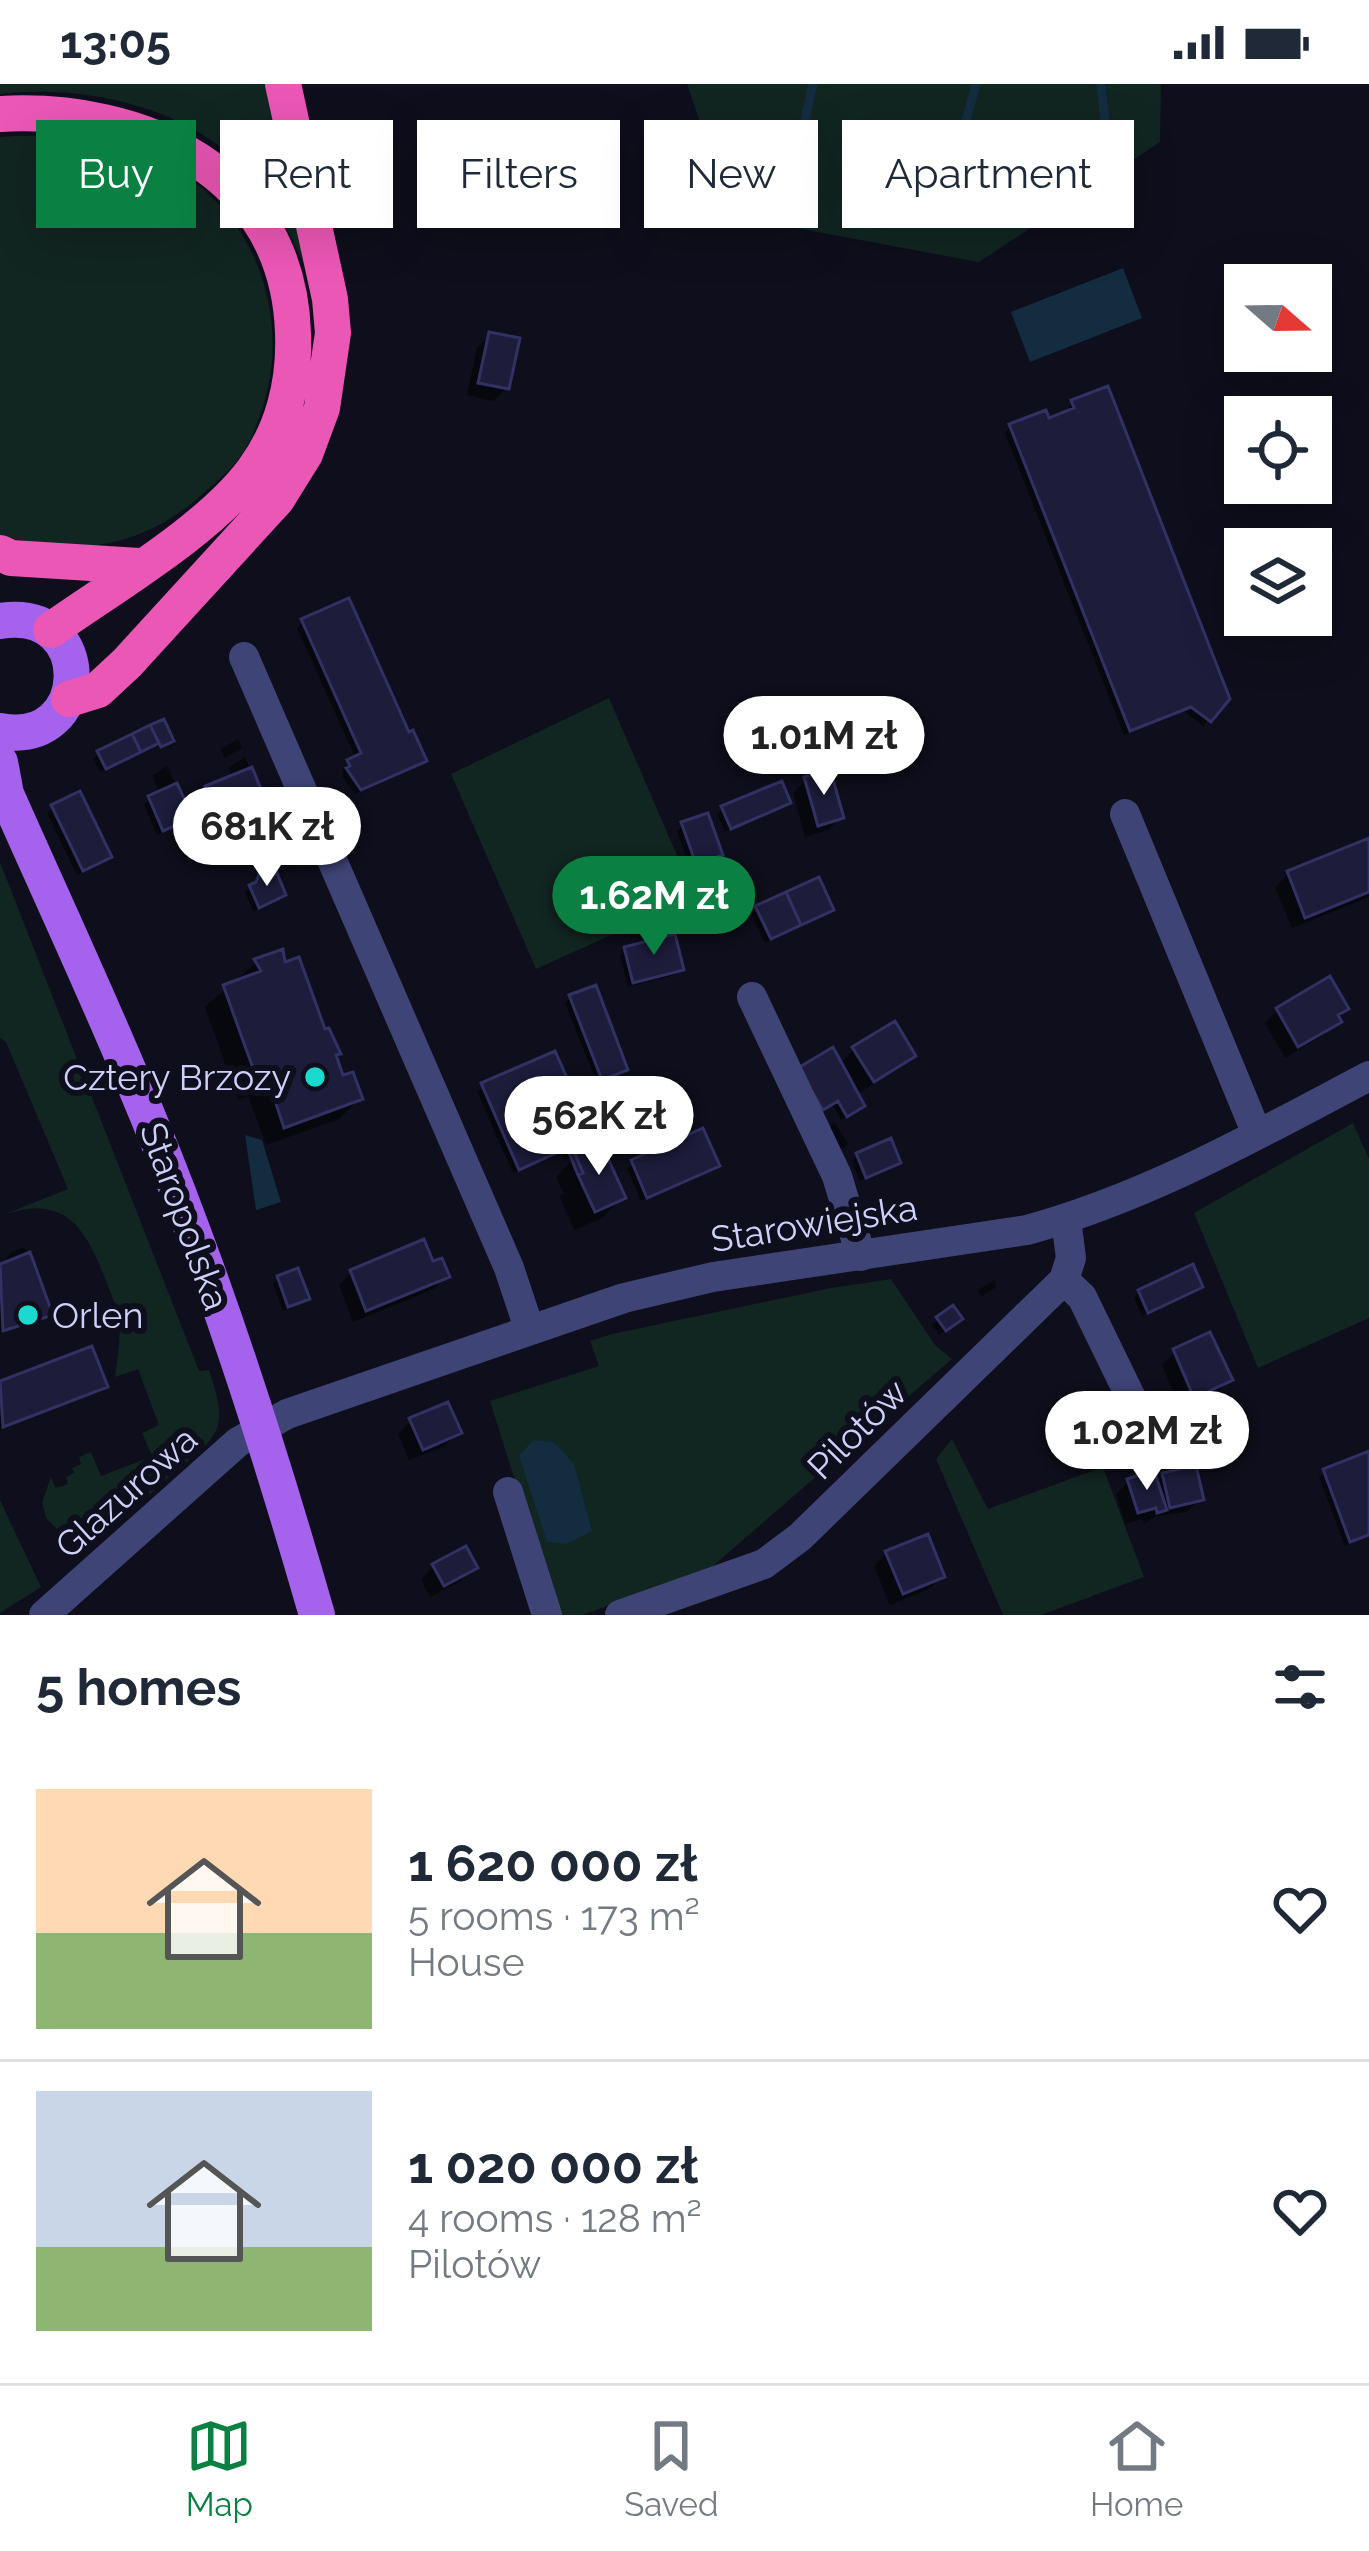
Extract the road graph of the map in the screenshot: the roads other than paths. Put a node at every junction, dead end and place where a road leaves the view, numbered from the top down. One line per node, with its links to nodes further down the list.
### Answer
1 (283, 84): 8 (highway)
2 (0, 114): 4 (highway)
3 (0, 553): 4 (highway)
4 (140, 566): 6 (highway)
5 (0, 621): 6 (main road)
6 (51, 631): 8 (main road)
7 (244, 657): 17 (street)
8 (69, 699): 9 (main road, Staropolska)
9 (1, 745): 18 (main road, Staropolska)
10 (1125, 814): 13 (street)
11 (752, 997): 15 (street)
12 (1369, 1076): 13 (street, Starowiejska)
13 (1257, 1134): 14 (street, Starowiejska)
14 (1066, 1219): 15 (street, Starowiejska); 16 (street)
15 (861, 1256): 17 (street, Starowiejska)
16 (1064, 1280): 19 (street); 24 (street, Pilotów)
17 (529, 1328): 18 (street, Starowiejska)
18 (261, 1427): 21 (street, Glazurowa); 22 (main road, Staropolska)
19 (1153, 1443)
20 (508, 1492): 23 (street)
21 (44, 1615)
22 (317, 1615)
23 (548, 1615)
24 (620, 1615)

